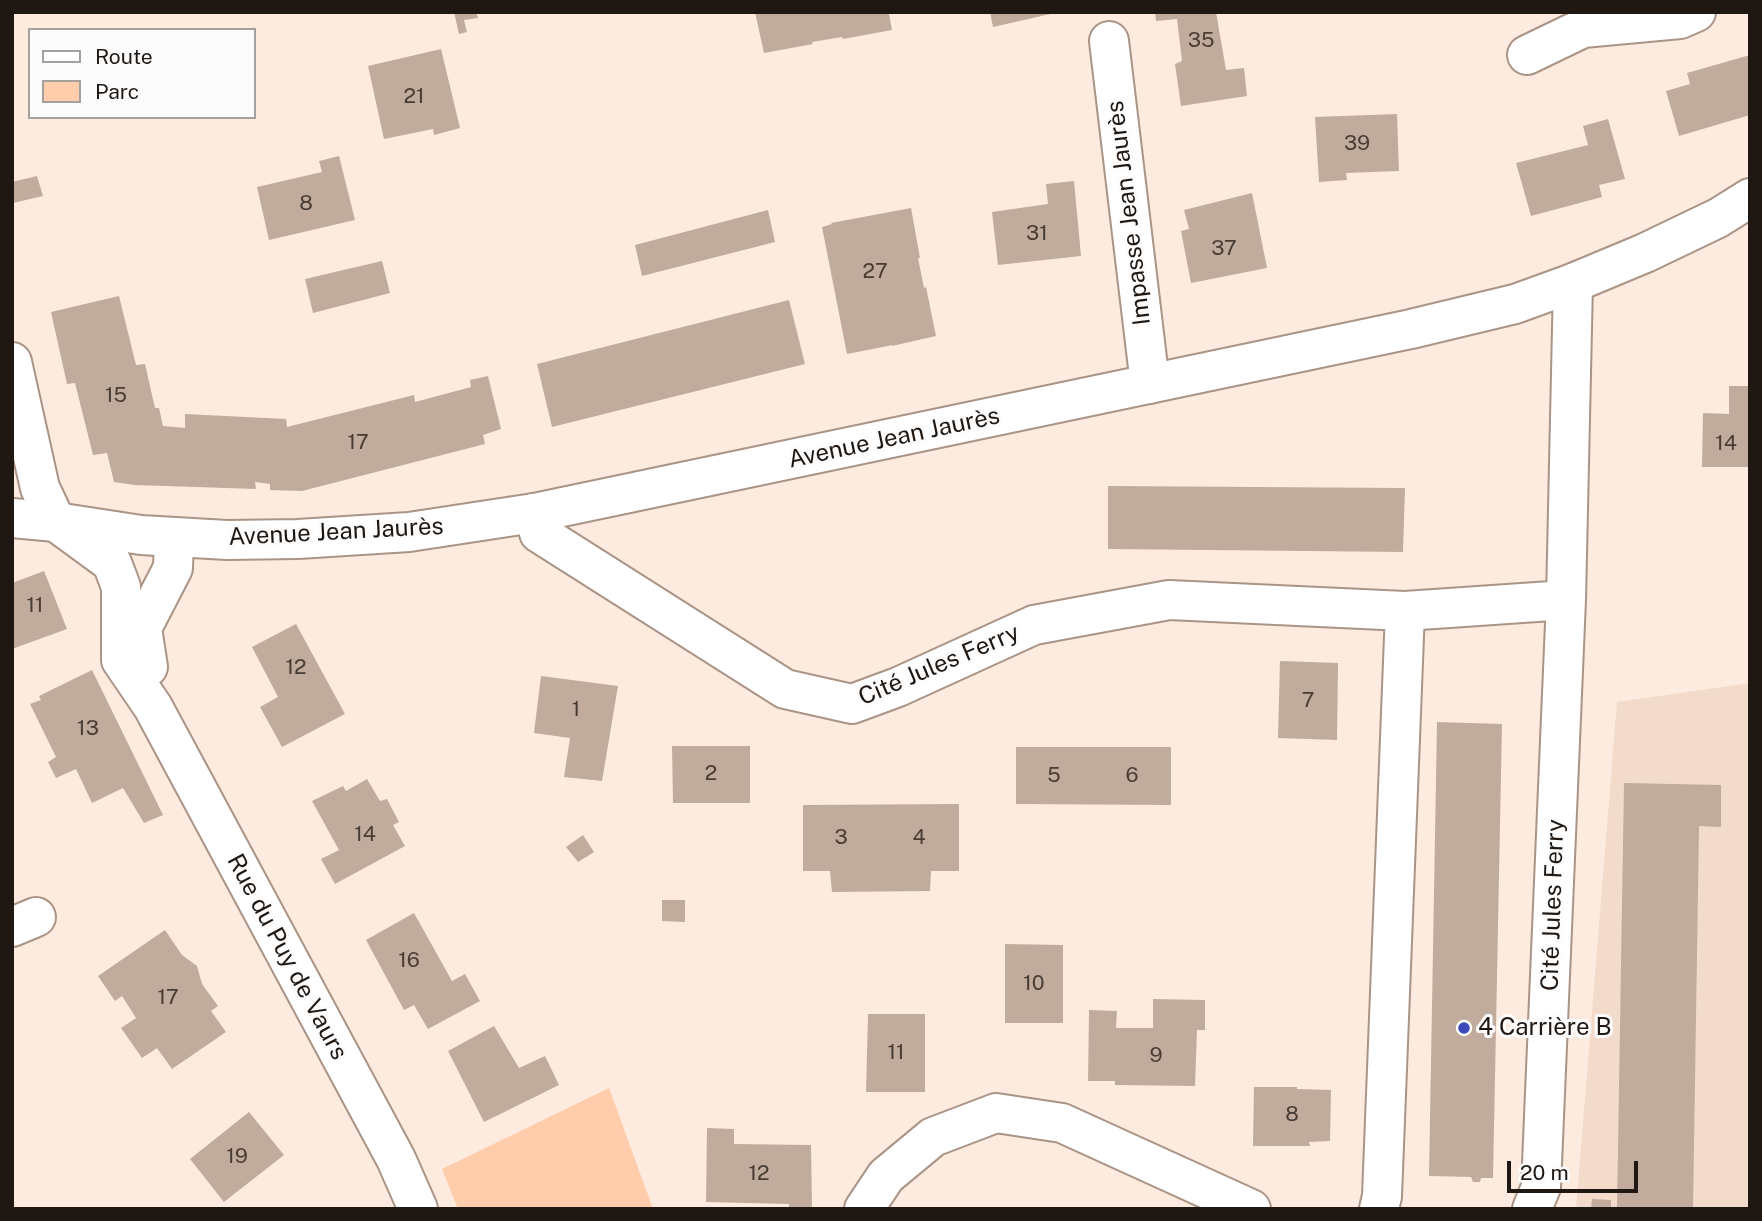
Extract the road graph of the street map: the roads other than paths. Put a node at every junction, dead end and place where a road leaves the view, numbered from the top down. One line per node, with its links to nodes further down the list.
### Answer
1 (1696, 12): 3 (street)
2 (1109, 41): 7 (street, Impasse Jean Jaurès)
3 (1527, 55)
4 (1750, 198): 5 (street, Avenue Jean Jaurès)
5 (1573, 283): 7 (street, Avenue Jean Jaurès); 12 (street, Cité Jules Ferry)
6 (12, 362): 10 (street, Rue du Puy de Vaurs)
7 (1150, 384): 8 (street, Avenue Jean Jaurès)
8 (534, 513): 11 (street, Avenue Jean Jaurès); 13 (street, Cité Jules Ferry)
9 (12, 518): 10 (street, Avenue Jean Jaurès)
10 (56, 522): 11 (street, Avenue Jean Jaurès); 14 (street, Rue du Puy de Vaurs)
11 (174, 538): 14 (street, Rue du Puy de Vaurs)
12 (1566, 600): 13 (street, Cité Jules Ferry); 19 (street, Cité Jules Ferry)
13 (1405, 611): 18 (street)
14 (153, 707): 15 (street, Rue du Puy de Vaurs)
15 (418, 1209)
16 (864, 1209): 17 (street)
17 (1251, 1209)
18 (1379, 1209)
19 (1532, 1209)

